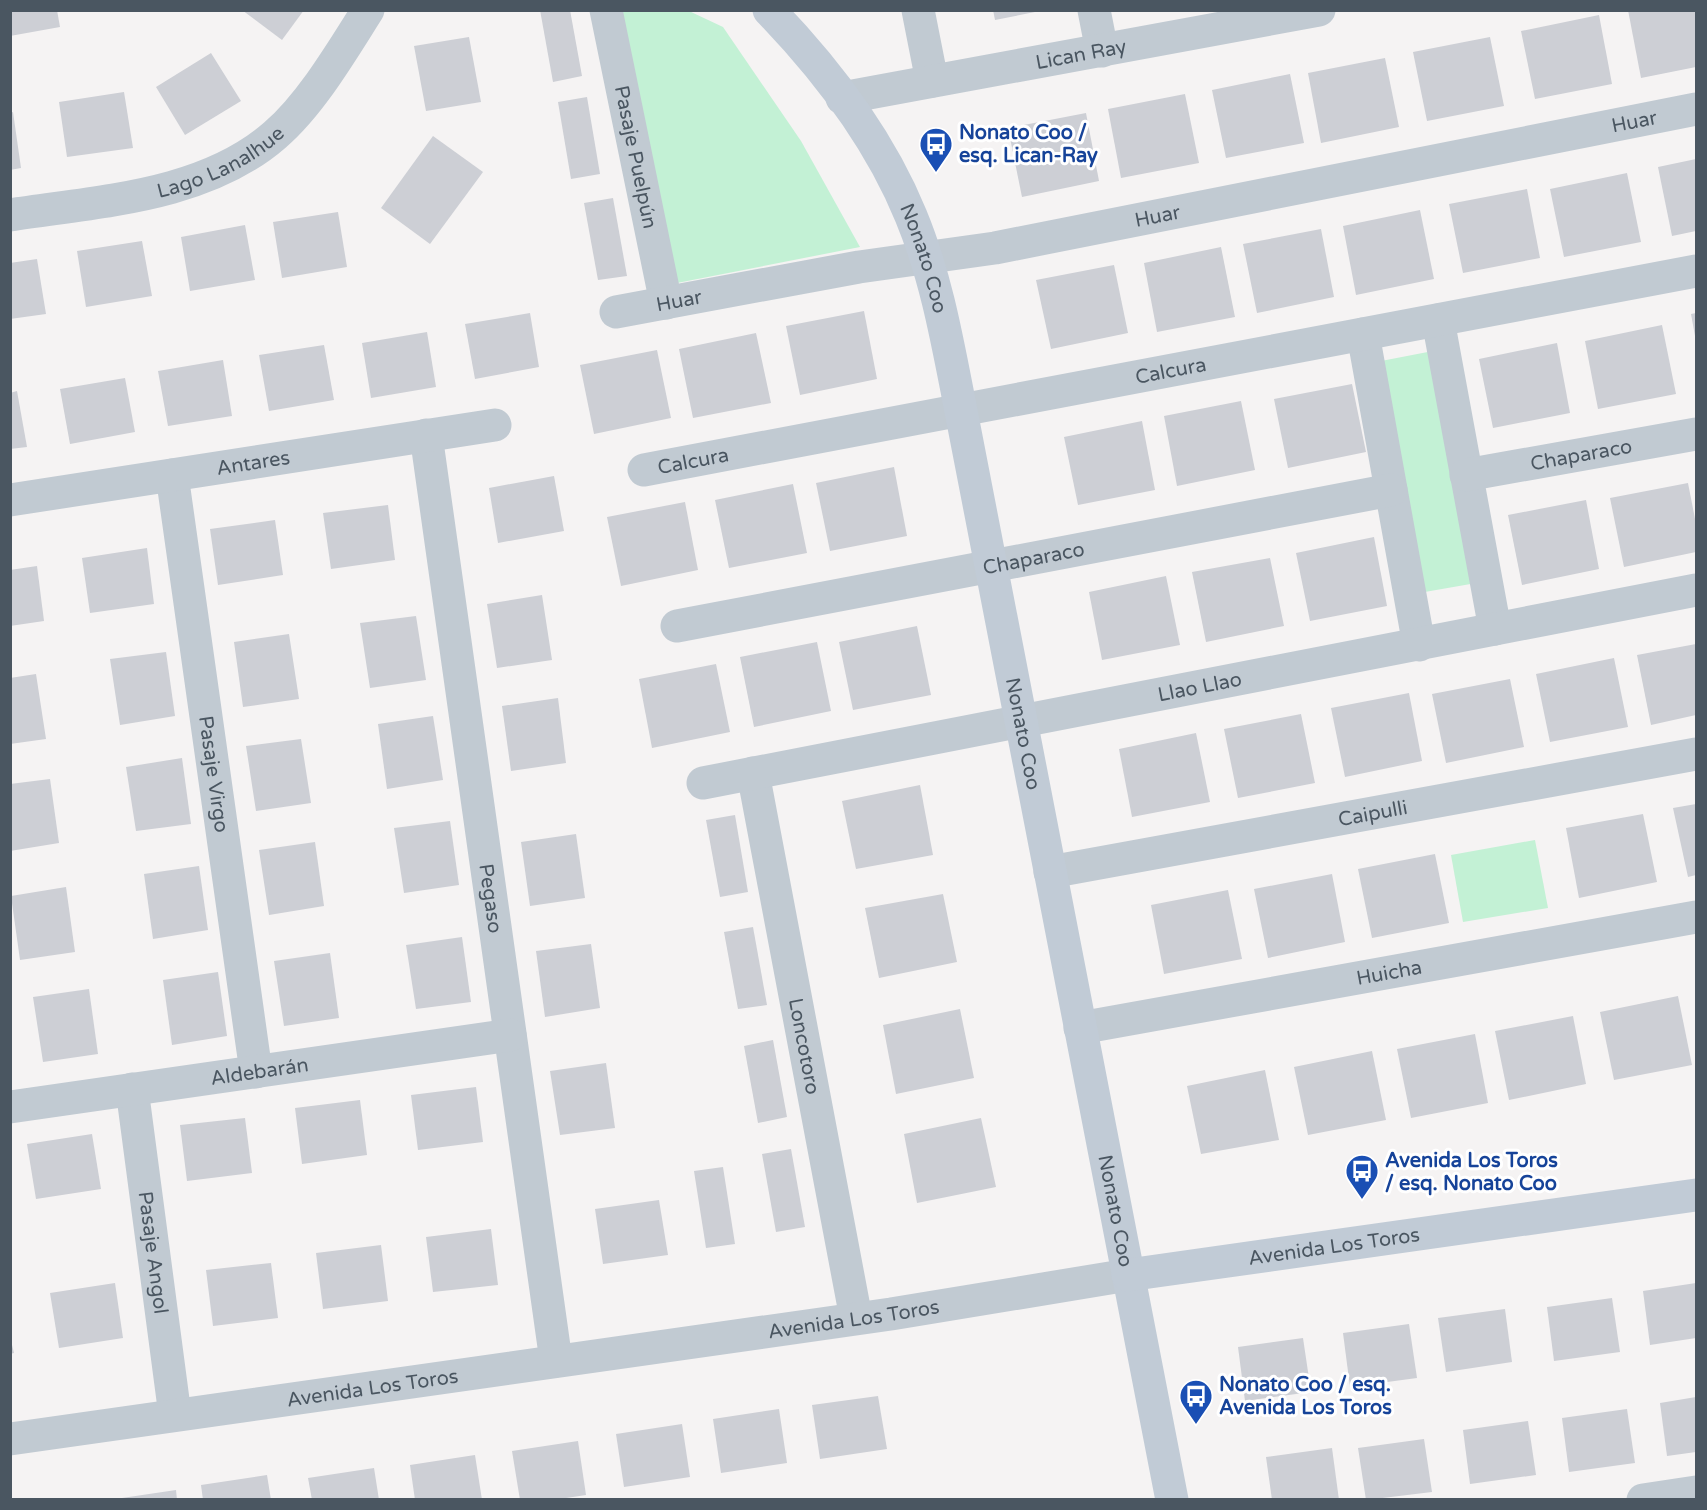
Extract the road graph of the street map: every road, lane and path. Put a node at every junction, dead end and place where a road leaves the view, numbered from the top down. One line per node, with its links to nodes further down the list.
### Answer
1 (368, 10): 12 (street, Lago Lanalhue)
2 (606, 10): 15 (street, Pasaje Puelpún)
3 (769, 10): 10 (main road, Nonato Coo)
4 (918, 10): 9 (street)
5 (1094, 10): 8 (street)
6 (1319, 10): 7 (street, Lican Ray)
7 (1251, 16): 8 (street, Lican Ray)
8 (1102, 51): 9 (street, Lican Ray)
9 (932, 81): 10 (street, Lican Ray)
10 (842, 98): 13 (main road, Nonato Coo)
11 (1696, 109): 13 (street, Huar)
12 (10, 215)
13 (926, 257): 15 (street, Huar); 19 (main road, Nonato Coo)
14 (1696, 271): 17 (street, Calcura)
15 (666, 303): 16 (street, Huar)
16 (616, 312)
17 (1438, 320): 18 (street, Calcura); 25 (street)
18 (1363, 334): 19 (street, Calcura); 26 (street)
19 (961, 411): 23 (street, Calcura); 28 (main road, Nonato Coo)
20 (495, 425): 22 (street, Antares)
21 (1696, 434): 25 (street, Chaparaco)
22 (426, 435): 24 (street, Antares); 40 (street, Pegaso)
23 (644, 470)
24 (172, 475): 27 (street, Antares); 41 (street, Pasaje Virgo)
25 (1466, 475): 31 (street)
26 (1391, 490): 28 (street, Chaparaco); 32 (street)
27 (10, 500)
28 (992, 567): 30 (street, Chaparaco); 33 (main road, Nonato Coo)
29 (1696, 590): 31 (street, Llao Llao)
30 (677, 626)
31 (1495, 629): 32 (street, Llao Llao)
32 (1419, 645): 33 (street, Llao Llao)
33 (1021, 722): 35 (street, Llao Llao); 37 (main road, Nonato Coo)
34 (1696, 754): 37 (street, Caipulli)
35 (753, 773): 36 (street, Llao Llao); 46 (street, Loncotoro)
36 (703, 783)
37 (1050, 872): 39 (main road, Nonato Coo)
38 (1696, 917): 39 (street, Huicha)
39 (1080, 1028): 45 (main road, Nonato Coo)
40 (510, 1035): 41 (street, Aldebarán); 47 (street, Pegaso)
41 (256, 1072): 42 (street, Aldebarán)
42 (132, 1089): 43 (street, Aldebarán); 48 (street, Pasaje Angol)
43 (10, 1107)
44 (1696, 1194): 45 (main road, Avenida Los Toros)
45 (1128, 1275): 46 (street, Avenida Los Toros); 51 (main road, Nonato Coo)
46 (856, 1318): 47 (street, Avenida Los Toros)
47 (556, 1361): 48 (street, Avenida Los Toros)
48 (175, 1415): 49 (street, Avenida Los Toros)
49 (10, 1439)
50 (1696, 1492): 52 (street)
51 (1172, 1500)
52 (1643, 1500)

